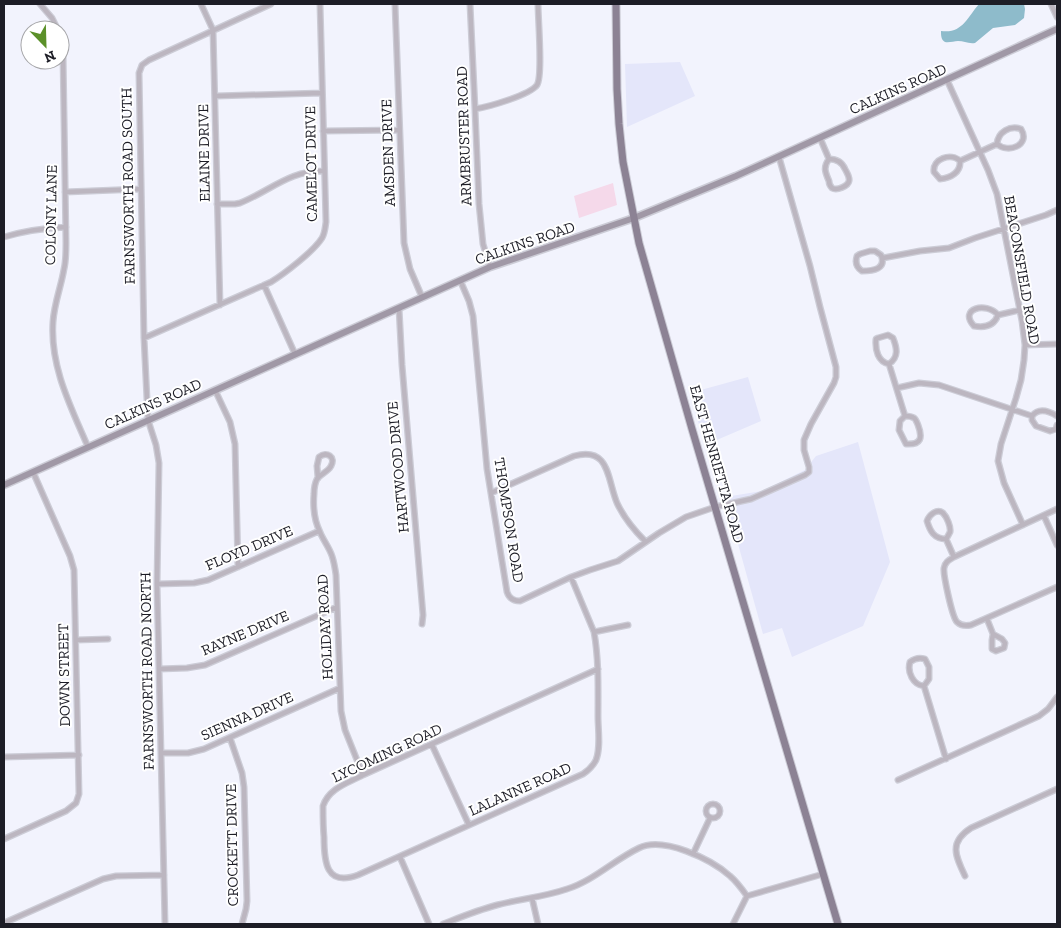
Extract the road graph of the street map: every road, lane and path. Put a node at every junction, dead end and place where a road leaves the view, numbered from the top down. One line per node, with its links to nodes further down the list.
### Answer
1 (40, 4): 11 (street)
2 (201, 4): 13 (street, ELAINE DRIVE)
3 (271, 4): 13 (street, FARNSWORTH ROAD SOUTH)
4 (320, 4): 16 (street, CAMELOT DRIVE)
5 (395, 4): 19 (street, AMSDEN DRIVE)
6 (470, 4): 18 (street, ARMBRUSTER ROAD)
7 (538, 4): 18 (street)
8 (616, 4): 32 (main road, EAST HENRIETTA ROAD)
9 (1051, 4): 10 (street)
10 (1057, 17)
11 (53, 20)
12 (1057, 29): 15 (main road, CALKINS ROAD)
13 (213, 30): 17 (street, ELAINE DRIVE); 28 (street, FARNSWORTH ROAD SOUTH)
14 (63, 70): 29 (street, COLONY LANE)
15 (947, 80): 21 (main road, CALKINS ROAD); 23 (street, BEACONSFIELD ROAD)
16 (322, 92): 17 (street); 20 (street, CAMELOT DRIVE)
17 (216, 96): 30 (street, ELAINE DRIVE)
18 (475, 109): 37 (street, ARMBRUSTER ROAD)
19 (399, 130): 20 (street); 40 (street, AMSDEN DRIVE)
20 (323, 131): 27 (street, CAMELOT DRIVE)
21 (820, 138): 24 (main road, CALKINS ROAD); 25 (street)
22 (997, 144): 22 (street); 23 (street)
23 (980, 152): 26 (street); 34 (street, BEACONSFIELD ROAD)
24 (779, 157): 32 (main road, CALKINS ROAD); 63 (street, THOMPSON ROAD)
25 (830, 159): 25 (street)
26 (960, 161): 26 (street)
27 (324, 171): 30 (street); 39 (street, CAMELOT DRIVE)
28 (141, 189): 29 (street); 45 (street, FARNSWORTH ROAD SOUTH)
29 (65, 192): 33 (street, COLONY LANE)
30 (217, 204): 41 (street, ELAINE DRIVE)
31 (1057, 210): 34 (street)
32 (634, 218): 37 (main road, CALKINS ROAD); 63 (main road, EAST HENRIETTA ROAD)
33 (66, 227): 35 (street); 58 (street, COLONY LANE)
34 (1004, 229): 36 (street); 43 (street, BEACONSFIELD ROAD)
35 (4, 237)
36 (883, 258): 36 (street)
37 (490, 267): 38 (main road, CALKINS ROAD)
38 (460, 280): 40 (main road, CALKINS ROAD); 62 (street, THOMPSON ROAD)
39 (264, 285): 41 (street, CAMELOT DRIVE); 48 (street)
40 (422, 297): 42 (main road, CALKINS ROAD)
41 (220, 304): 45 (street, CAMELOT DRIVE)
42 (399, 308): 48 (main road, CALKINS ROAD); 78 (street, HARTWOOD DRIVE)
43 (1020, 310): 44 (street); 47 (street, BEACONSFIELD ROAD)
44 (998, 314): 44 (street)
45 (144, 338): 56 (street, FARNSWORTH ROAD SOUTH)
46 (1057, 344): 47 (street)
47 (1025, 345): 52 (street, BEACONSFIELD ROAD)
48 (295, 354): 51 (main road, CALKINS ROAD)
49 (889, 364): 49 (street); 50 (street)
50 (896, 388): 52 (street); 53 (street)
51 (215, 390): 56 (main road, CALKINS ROAD); 72 (street)
52 (1012, 409): 54 (street); 66 (street, BEACONSFIELD ROAD)
53 (905, 416): 53 (street)
54 (1032, 416): 55 (street); 57 (street)
55 (1057, 416)
56 (148, 420): 58 (main road, CALKINS ROAD); 74 (street, FARNSWORTH ROAD NORTH)
57 (1057, 424)
58 (88, 447): 59 (main road, CALKINS ROAD)
59 (33, 472): 61 (main road, CALKINS ROAD); 83 (street, DOWN STREET)
60 (318, 478): 60 (street, HOLIDAY ROAD); 67 (street, HOLIDAY ROAD)
61 (4, 485)
62 (491, 493): 69 (street); 73 (street, THOMPSON ROAD)
63 (715, 507): 69 (street, THOMPSON ROAD); 103 (main road, EAST HENRIETTA ROAD)
64 (1057, 509): 65 (street)
65 (1044, 516): 66 (street); 70 (street)
66 (1023, 526): 71 (street)
67 (319, 531): 72 (street, FLOYD DRIVE); 76 (street, HOLIDAY ROAD)
68 (946, 539): 68 (street); 71 (street)
69 (645, 541): 73 (street, THOMPSON ROAD)
70 (1057, 545)
71 (954, 557): 77 (street)
72 (238, 568): 74 (street, FLOYD DRIVE)
73 (571, 577): 80 (street, LALANNE ROAD)
74 (157, 584): 84 (street, FARNSWORTH ROAD NORTH)
75 (1057, 587): 77 (street)
76 (337, 607): 84 (street, RAYNE DRIVE); 87 (street, HOLIDAY ROAD)
77 (987, 618): 81 (street)
78 (422, 624)
79 (628, 625): 80 (street)
80 (594, 632): 85 (street, LALANNE ROAD)
81 (993, 634)
82 (108, 639): 83 (street)
83 (76, 640): 92 (street, DOWN STREET)
84 (159, 669): 91 (street, FARNSWORTH ROAD NORTH)
85 (598, 669): 90 (street, LYCOMING ROAD); 99 (street, LALANNE ROAD)
86 (924, 686): 86 (street); 94 (street)
87 (340, 688): 89 (street, SIENNA DRIVE); 95 (street, HOLIDAY ROAD)
88 (1057, 697): 94 (street)
89 (230, 738): 91 (street, SIENNA DRIVE); 110 (street, CROCKETT DRIVE)
90 (432, 745): 95 (street, LYCOMING ROAD); 99 (street)
91 (162, 753): 104 (street, FARNSWORTH ROAD NORTH)
92 (79, 755): 93 (street); 100 (street, DOWN STREET)
93 (4, 757)
94 (946, 758): 96 (street)
95 (363, 775): 102 (street, LYCOMING ROAD)
96 (898, 780)
97 (1057, 789): 105 (street)
98 (710, 818): 101 (street)
99 (469, 825): 102 (street, LALANNE ROAD)
100 (4, 839)
101 (693, 854): 106 (street); 107 (street)
102 (400, 857): 111 (street)
103 (823, 874): 106 (street); 115 (main road, EAST HENRIETTA ROAD)
104 (164, 875): 108 (street); 109 (street, FARNSWORTH ROAD NORTH)
105 (965, 876)
106 (747, 896): 114 (street)
107 (532, 898): 112 (street); 113 (street)
108 (4, 923)
109 (165, 924)
110 (242, 924)
111 (429, 924)
112 (443, 924)
113 (538, 924)
114 (733, 924)
115 (838, 924)

